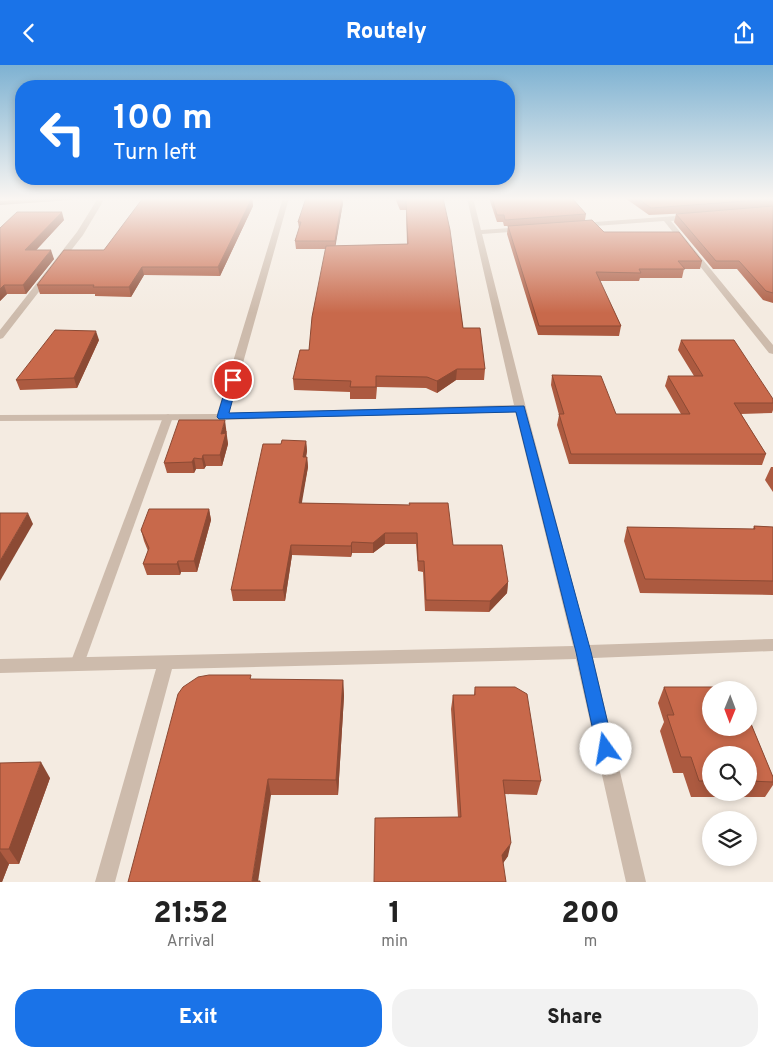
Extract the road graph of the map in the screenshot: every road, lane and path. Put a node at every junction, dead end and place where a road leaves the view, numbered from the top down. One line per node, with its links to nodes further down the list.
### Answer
1 (78, 236): 5 (street)
2 (275, 236): 9 (street)
3 (479, 236): 7 (street)
4 (680, 236): 6 (street)
5 (0, 335)
6 (773, 351)
7 (520, 408): 9 (street); 12 (street)
8 (168, 417): 9 (street); 10 (street); 14 (lane)
9 (222, 417)
10 (0, 419)
11 (773, 645): 12 (street)
12 (584, 652): 13 (street); 17 (street)
13 (166, 663): 14 (street); 16 (street)
14 (77, 664): 15 (street)
15 (0, 666)
16 (104, 882)
17 (636, 882)

